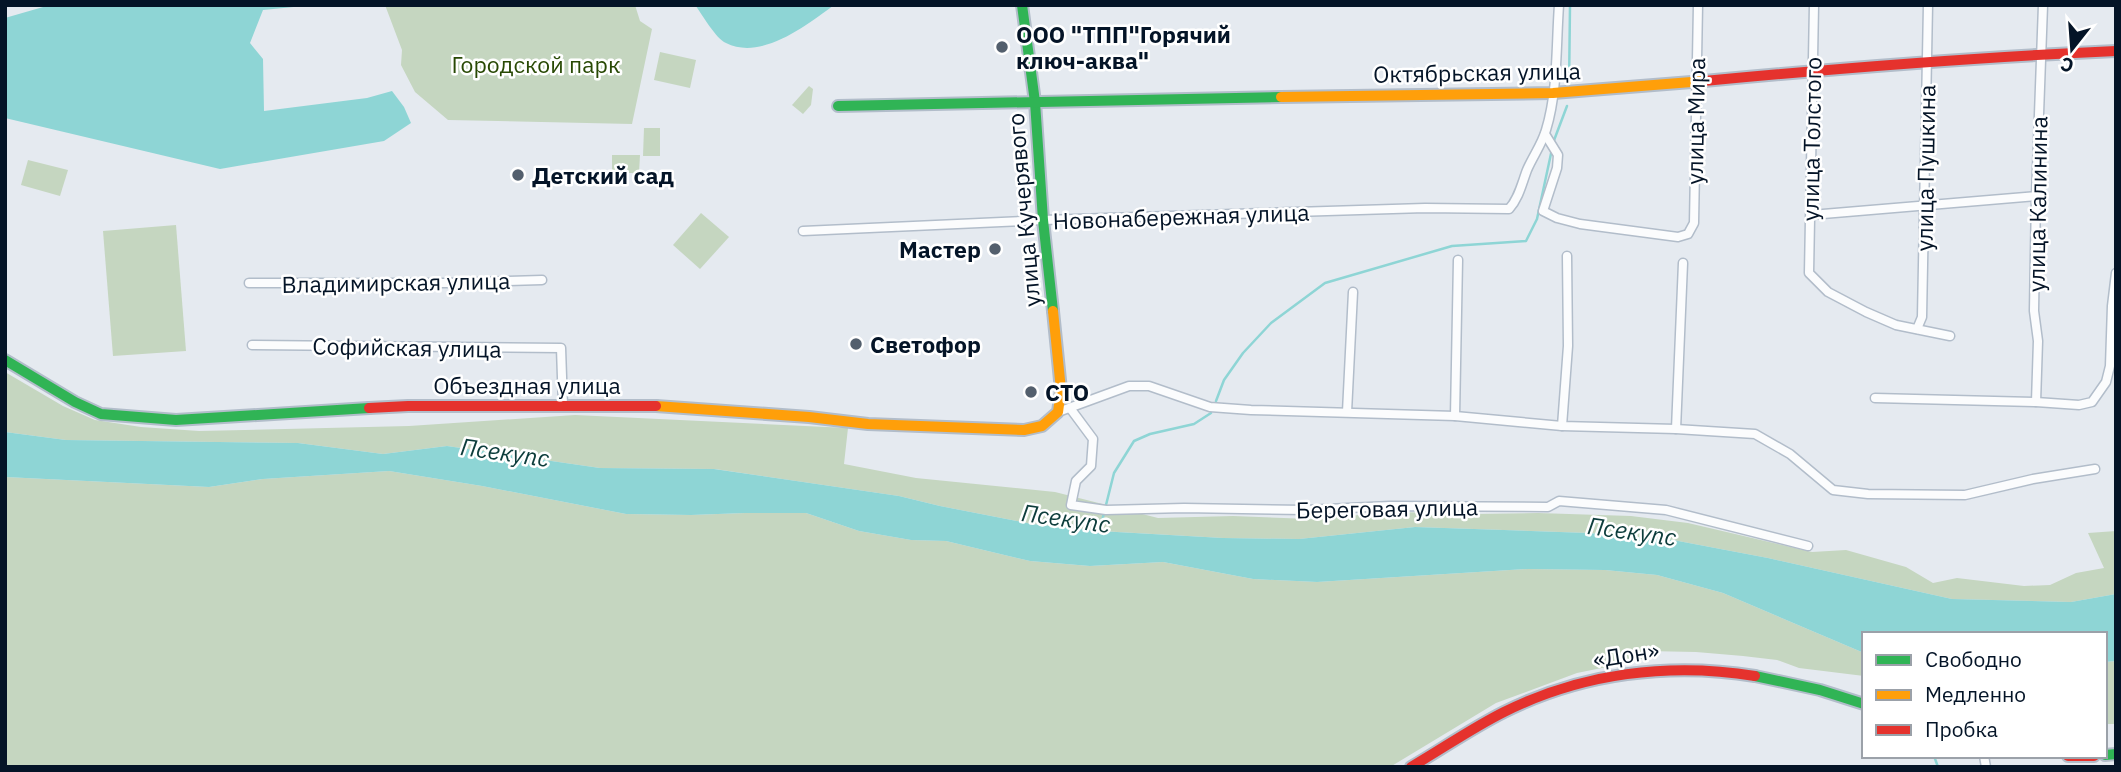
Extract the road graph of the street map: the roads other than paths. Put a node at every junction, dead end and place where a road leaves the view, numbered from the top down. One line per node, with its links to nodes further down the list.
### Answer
1 (1022, 5): 13 (main road, улица Кучерявого)
2 (1559, 5): 12 (street)
3 (1698, 5): 11 (street, улица Мира)
4 (1814, 5): 10 (street, улица Толстого)
5 (1928, 5): 9 (street, улица Пушкина)
6 (2043, 5): 8 (street, улица Калинина)
7 (2116, 51): 8 (main road, Октябрьская улица)
8 (2041, 54): 9 (main road, Октябрьская улица); 16 (street, улица Калинина)
9 (1927, 63): 10 (main road, Октябрьская улица); 17 (street, улица Пушкина)
10 (1812, 71): 11 (main road, Октябрьская улица); 18 (street, улица Толстого)
11 (1696, 82): 12 (main road, Октябрьская улица); 15 (street, улица Мира)
12 (1553, 93): 13 (main road, Октябрьская улица); 15 (street)
13 (1035, 102): 14 (main road, Октябрьская улица); 19 (main road, улица Кучерявого)
14 (838, 106)
15 (1545, 134): 19 (street, Новонабережная улица)
16 (2036, 196): 17 (street); 33 (street, улица Калинина)
17 (1924, 205): 18 (street); 28 (street, улица Пушкина)
18 (1811, 215): 28 (street, улица Толстого)
19 (1043, 220): 20 (street, Новонабережная улица); 36 (main road, улица Кучерявого)
20 (803, 231)
21 (1567, 256): 39 (street)
22 (1458, 260): 38 (street)
23 (1683, 263): 40 (street)
24 (2116, 273): 33 (street)
25 (542, 280): 26 (street, Владимирская улица)
26 (249, 283)
27 (1353, 292): 37 (street)
28 (1917, 329): 29 (street)
29 (1950, 336)
30 (253, 345): 34 (street, Софийская улица)
31 (5, 360): 34 (main road, Объездная улица)
32 (1875, 398): 33 (street)
33 (2036, 402)
34 (563, 406): 36 (main road, Объездная улица)
35 (1070, 408): 36 (street); 37 (street); 42 (street, Береговая улица)
36 (1058, 412)
37 (1347, 412): 38 (street)
38 (1455, 416): 39 (street)
39 (1562, 426): 40 (street)
40 (1676, 429): 41 (street)
41 (2095, 469)
42 (1808, 546)
43 (1862, 703): 44 (main road, «Дон»)
44 (1411, 767)

